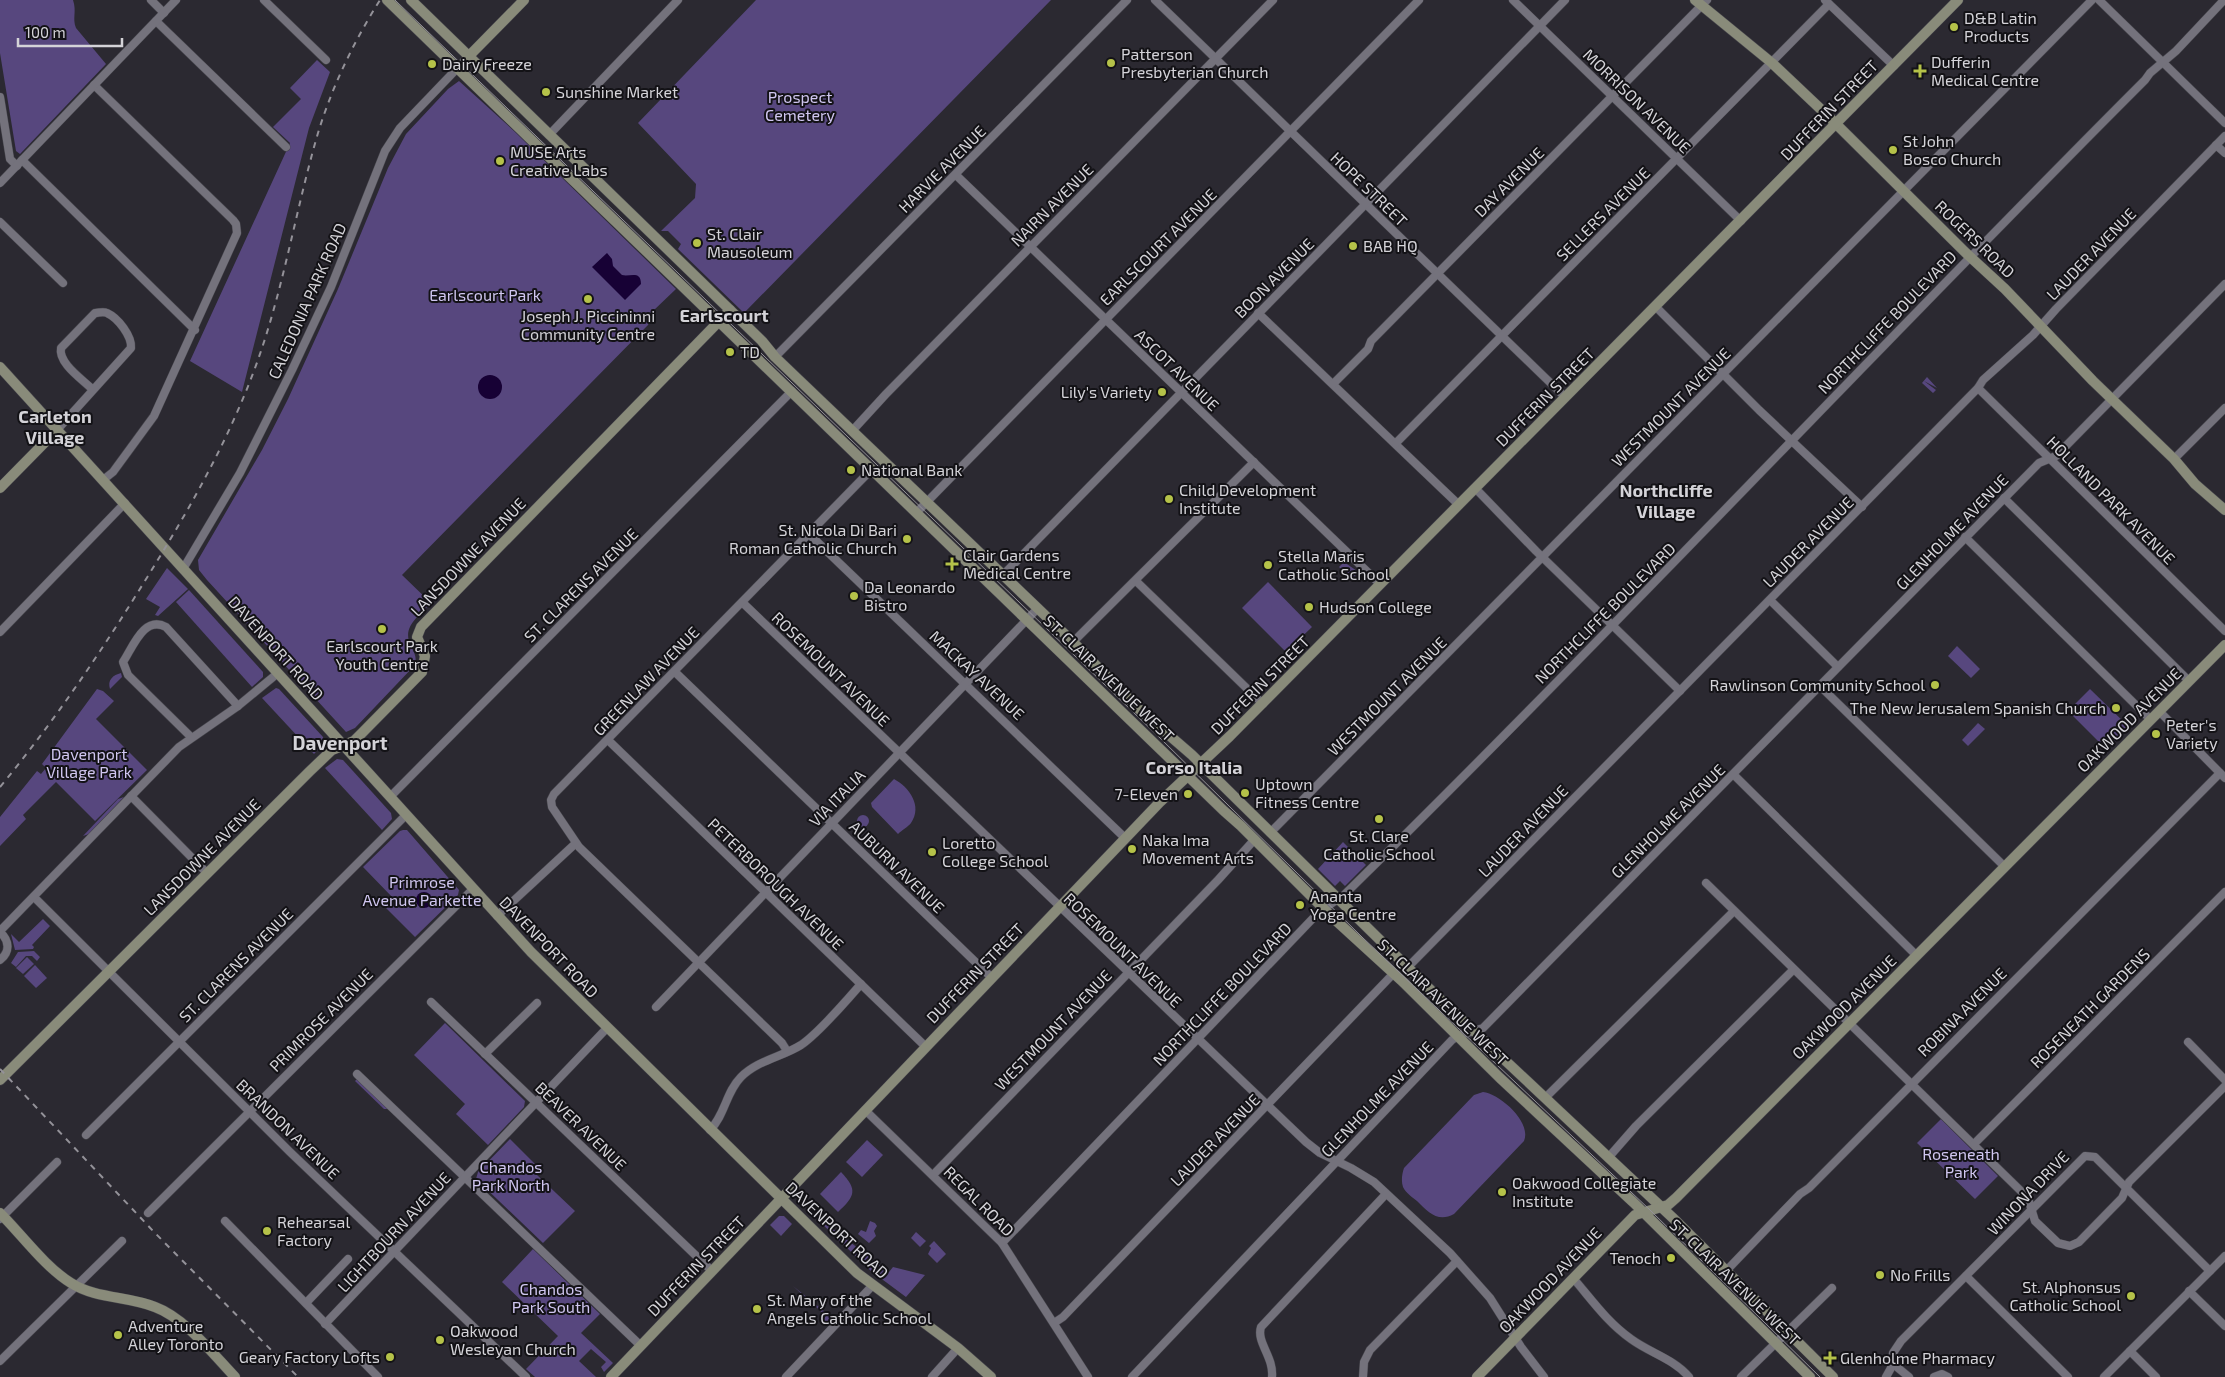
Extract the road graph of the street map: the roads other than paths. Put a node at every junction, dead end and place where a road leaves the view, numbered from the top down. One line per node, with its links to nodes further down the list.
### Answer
1 (151, 0): 20 (street)
2 (176, 0): 20 (street)
3 (264, 0): 25 (street)
4 (387, 0): 29 (main road, ST. CLAIR AVENUE WEST)
5 (411, 0): 23 (main road, ST. CLAIR AVENUE WEST)
6 (524, 0): 23 (main road)
7 (678, 0): 36 (street)
8 (1127, 0): 43 (street, HARVIE AVENUE)
9 (1155, 0): 24 (street, HOPE STREET)
10 (1273, 0): 24 (street, NAIRN AVENUE)
11 (1419, 0): 35 (street, EARLSCOURT AVENUE)
12 (1513, 0): 22 (street, MORRISON AVENUE)
13 (1566, 0): 22 (street, BOON AVENUE)
14 (1958, 0): 28 (main road, DUFFERIN STREET)
15 (2092, 0): 45 (street, WESTMOUNT AVENUE)
16 (2099, 0): 26 (street)
17 (2224, 0): 26 (street, NORTHCLIFFE BOULEVARD)
18 (1701, 2): 27 (main road, ROGERS ROAD); 32 (street, DAY AVENUE)
19 (1827, 2): 27 (street, SELLERS AVENUE); 28 (street)
20 (164, 13): 21 (street)
21 (156, 21): 30 (street); 39 (street)
22 (1540, 26): 32 (street, MORRISON AVENUE); 46 (street, BOON AVENUE)
23 (469, 56): 29 (street, CALEDONIA PARK ROAD); 36 (main road, ST. CLAIR AVENUE WEST)
24 (1215, 59): 35 (street, HOPE STREET); 49 (street, NAIRN AVENUE)
25 (326, 60)
26 (2163, 61): 33 (street); 50 (street, NORTHCLIFFE BOULEVARD)
27 (1772, 63): 34 (main road, ROGERS ROAD); 41 (street, SELLERS AVENUE)
28 (1894, 66): 34 (main road, DUFFERIN STREET)
29 (457, 68): 58 (main road, ST. CLAIR AVENUE WEST); 94 (street, CALEDONIA PARK ROAD)
30 (94, 86): 42 (street); 60 (street)
31 (0, 97): 42 (street)
32 (1613, 97): 41 (street, MORRISON AVENUE); 51 (street, DAY AVENUE)
33 (2225, 122)
34 (1836, 124): 45 (main road, ROGERS ROAD); 47 (main road, DUFFERIN STREET)
35 (1289, 131): 46 (street, HOPE STREET); 57 (street, EARLSCOURT AVENUE)
36 (549, 135): 55 (main road, ST. CLAIR AVENUE WEST)
37 (2225, 136): 38 (street, LAUDER AVENUE)
38 (2216, 145): 40 (street); 59 (street, LAUDER AVENUE)
39 (286, 146)
40 (2225, 153)
41 (1677, 159): 47 (street, MORRISON AVENUE); 61 (street, SELLERS AVENUE)
42 (19, 163): 44 (street); 60 (street)
43 (956, 175): 49 (street, ASCOT AVENUE); 62 (street, HARVIE AVENUE)
44 (0, 183)
45 (1904, 191): 50 (main road, ROGERS ROAD); 64 (street, WESTMOUNT AVENUE)
46 (1366, 204): 51 (street, HOPE STREET); 56 (street, BOON AVENUE)
47 (1741, 221): 54 (main road, DUFFERIN STREET)
48 (0, 222): 52 (street)
49 (1030, 247): 57 (street, ASCOT AVENUE); 74 (street, NAIRN AVENUE)
50 (1970, 257): 59 (main road, ROGERS ROAD); 75 (street, NORTHCLIFFE BOULEVARD)
51 (1438, 274): 61 (street, HOPE STREET); 65 (street, DAY AVENUE)
52 (63, 283)
53 (2225, 284): 71 (street, GLENHOLME AVENUE)
54 (1656, 308): 64 (street); 70 (main road, DUFFERIN STREET)
55 (730, 310): 58 (main road, LANSDOWNE AVENUE); 62 (main road, ST. CLAIR AVENUE WEST)
56 (1258, 314): 65 (street); 69 (street, BOON AVENUE)
57 (1106, 320): 69 (street, ASCOT AVENUE); 85 (street, EARLSCOURT AVENUE)
58 (719, 322): 68 (main road, ST. CLAIR AVENUE WEST); 120 (main road, LANSDOWNE AVENUE)
59 (2040, 326): 66 (street, LAUDER AVENUE); 71 (main road, ROGERS ROAD)
60 (195, 330): 81 (street)
61 (1502, 336): 70 (street, HOPE STREET); 76 (street, SELLERS AVENUE)
62 (775, 357): 74 (main road, ST. CLAIR AVENUE WEST)
63 (0, 367): 73 (main road, DAVENPORT ROAD)
64 (1723, 374): 75 (street); 93 (street, WESTMOUNT AVENUE)
65 (1333, 384): 76 (street)
66 (1978, 388): 77 (street, HOLLAND PARK AVENUE); 88 (street, LAUDER AVENUE)
67 (92, 389): 67 (street); 73 (street)
68 (792, 392): 80 (main road, ST. CLAIR AVENUE WEST); 127 (street, ST. CLARENS AVENUE)
69 (1181, 392): 79 (street, ASCOT AVENUE); 95 (street, BOON AVENUE)
70 (1565, 396): 83 (main road, DUFFERIN STREET)
71 (2111, 399): 77 (street, GLENHOLME AVENUE); 78 (main road, ROGERS ROAD)
72 (2225, 408): 78 (street)
73 (57, 430): 81 (main road, DAVENPORT ROAD); 82 (main road)
74 (852, 430): 85 (main road, ST. CLAIR AVENUE WEST)
75 (1791, 441): 88 (street); 102 (street, NORTHCLIFFE BOULEVARD)
76 (1396, 444): 87 (street)
77 (2048, 458): 84 (street, GLENHOLME AVENUE); 103 (street, HOLLAND PARK AVENUE)
78 (2174, 459): 89 (main road, ROGERS ROAD)
79 (1254, 462): 96 (street); 97 (street, ASCOT AVENUE)
80 (872, 469): 90 (main road, ST. CLAIR AVENUE WEST); 91 (street, GREENLAW AVENUE)
81 (103, 480): 86 (main road, DAVENPORT ROAD)
82 (0, 488)
83 (1476, 489): 87 (main road, DUFFERIN STREET); 93 (street)
84 (2004, 498): 92 (street, GLENHOLME AVENUE); 110 (street)
85 (927, 501): 90 (street, EARLSCOURT AVENUE); 95 (main road, ST. CLAIR AVENUE WEST)
86 (125, 503): 94 (main road, DAVENPORT ROAD); 104 (street)
87 (1459, 505): 97 (main road, DUFFERIN STREET)
88 (1862, 506): 98 (street, LAUDER AVENUE)
89 (2225, 510)
90 (917, 512): 101 (main road, ST. CLAIR AVENUE WEST)
91 (809, 534): 99 (street, GREENLAW AVENUE); 111 (street, MACKAY AVENUE)
92 (1965, 537): 107 (street, GLENHOLME AVENUE); 117 (street)
93 (1543, 557): 102 (street); 130 (street, WESTMOUNT AVENUE)
94 (183, 569): 109 (main road, DAVENPORT ROAD)
95 (1003, 575): 100 (main road, ST. CLAIR AVENUE WEST)
96 (1136, 581): 105 (street); 114 (street)
97 (1380, 584): 114 (main road, DUFFERIN STREET)
98 (1770, 600): 107 (street); 113 (street, LAUDER AVENUE)
99 (743, 602): 108 (street, GREENLAW AVENUE); 121 (street, ROSEMOUNT AVENUE)
100 (1038, 608): 101 (street, VIA ITALIA); 105 (main road, ST. CLAIR AVENUE WEST)
101 (1026, 620): 111 (street, VIA ITALIA); 124 (main road, ST. CLAIR AVENUE WEST)
102 (1612, 625): 113 (street); 141 (street, NORTHCLIFFE BOULEVARD)
103 (2225, 631)
104 (0, 632)
105 (1073, 642): 122 (main road, ST. CLAIR AVENUE WEST)
106 (2225, 644): 110 (main road, OAKWOOD AVENUE)
107 (1838, 667): 112 (street, GLENHOLME AVENUE)
108 (675, 672): 119 (street, GREENLAW AVENUE); 129 (street, AUBURN AVENUE)
109 (278, 673): 115 (street); 120 (main road, DAVENPORT ROAD)
110 (2189, 681): 116 (main road, OAKWOOD AVENUE)
111 (966, 684): 121 (street, VIA ITALIA); 131 (street, MACKAY AVENUE)
112 (1820, 686): 123 (street, GLENHOLME AVENUE); 134 (street)
113 (1680, 691): 150 (street, LAUDER AVENUE)
114 (1262, 704): 122 (main road, DUFFERIN STREET)
115 (238, 706): 118 (street); 118 (street)
116 (2159, 711): 117 (main road, OAKWOOD AVENUE); 125 (street)
117 (2150, 719): 134 (main road, OAKWOOD AVENUE)
118 (191, 738): 126 (street)
119 (608, 740): 133 (street, GREENLAW AVENUE); 139 (street, PETERBOROUGH AVENUE)
120 (343, 745): 127 (main road, DAVENPORT ROAD); 135 (main road, LANSDOWNE AVENUE)
121 (898, 754): 129 (street, VIA ITALIA); 142 (street, ROSEMOUNT AVENUE)
122 (1201, 764): 124 (main road, DUFFERIN STREET); 130 (main road, ST. CLAIR AVENUE WEST)
123 (1734, 775): 147 (street); 162 (street, GLENHOLME AVENUE)
124 (1188, 776): 131 (main road, DUFFERIN STREET); 132 (main road, ST. CLAIR AVENUE WEST)
125 (2223, 776): 173 (street, ROBINA AVENUE)
126 (131, 796): 135 (street); 140 (street)
127 (390, 797): 128 (main road, DAVENPORT ROAD)
128 (406, 815): 137 (main road, DAVENPORT ROAD); 165 (street, ST. CLARENS AVENUE)
129 (833, 823): 139 (street, VIA ITALIA); 155 (street, AUBURN AVENUE)
130 (1270, 834): 141 (main road, ST. CLAIR AVENUE WEST)
131 (1125, 838): 142 (main road, DUFFERIN STREET)
132 (1255, 839): 143 (main road, ST. CLAIR AVENUE WEST); 153 (street, WESTMOUNT AVENUE)
133 (576, 843): 145 (street); 149 (street)
134 (2005, 867): 147 (main road, OAKWOOD AVENUE)
135 (207, 873): 152 (main road, LANSDOWNE AVENUE)
136 (1706, 883): 144 (street)
137 (473, 889): 145 (main road, DAVENPORT ROAD); 179 (street, PRIMROSE AVENUE)
138 (2225, 892): 182 (street, ROSENEATH GARDENS)
139 (766, 893): 149 (street, VIA ITALIA); 156 (street, PETERBOROUGH AVENUE)
140 (34, 897): 146 (street); 152 (street, BRANDON AVENUE)
141 (1339, 900): 143 (street, NORTHCLIFFE BOULEVARD); 150 (main road, ST. CLAIR AVENUE WEST)
142 (1059, 908): 153 (street, ROSEMOUNT AVENUE); 155 (main road, DUFFERIN STREET)
143 (1324, 908): 154 (main road, ST. CLAIR AVENUE WEST); 164 (street, NORTHCLIFFE BOULEVARD)
144 (1734, 911): 151 (street); 175 (street)
145 (497, 916): 161 (main road, DAVENPORT ROAD)
146 (0, 932): 148 (street)
147 (1916, 955): 160 (main road, OAKWOOD AVENUE)
148 (0, 960)
149 (699, 962): 159 (street, VIA ITALIA); 168 (street)
150 (1408, 967): 162 (main road, ST. CLAIR AVENUE WEST)
151 (1793, 970): 160 (street); 183 (street)
152 (108, 971): 165 (street, BRANDON AVENUE); 171 (main road, LANSDOWNE AVENUE)
153 (1128, 973): 164 (street, ROSEMOUNT AVENUE); 186 (street, WESTMOUNT AVENUE)
154 (1394, 973): 163 (main road, ST. CLAIR AVENUE WEST); 177 (street, LAUDER AVENUE)
155 (992, 978): 167 (main road, DUFFERIN STREET)
156 (861, 984): 167 (street, PETERBOROUGH AVENUE); 168 (street)
157 (431, 1002): 169 (street, BEAVER AVENUE)
158 (537, 1003): 169 (street)
159 (656, 1007)
160 (1850, 1024): 173 (street); 191 (main road, OAKWOOD AVENUE)
161 (607, 1028): 176 (street, LIGHTBOURN AVENUE); 180 (main road, DAVENPORT ROAD)
162 (1476, 1031): 163 (street, GLENHOLME AVENUE); 175 (main road, ST. CLAIR AVENUE WEST)
163 (1458, 1036): 185 (street, GLENHOLME AVENUE); 193 (main road, ST. CLAIR AVENUE WEST)
164 (1198, 1040): 177 (street, ROSEMOUNT AVENUE); 198 (street, NORTHCLIFFE BOULEVARD)
165 (179, 1041): 179 (street, BRANDON AVENUE); 181 (street, ST. CLARENS AVENUE)
166 (2188, 1042): 172 (street)
167 (926, 1047): 178 (main road, DUFFERIN STREET)
168 (787, 1051): 180 (street)
169 (485, 1054): 176 (street, BEAVER AVENUE)
170 (357, 1074): 187 (street)
171 (0, 1080)
172 (2225, 1080)
173 (1912, 1082): 182 (street); 205 (street, ROBINA AVENUE)
174 (2225, 1086): 188 (street)
175 (1545, 1098): 183 (main road, ST. CLAIR AVENUE WEST)
176 (536, 1102): 187 (street, LIGHTBOURN AVENUE); 203 (street, BEAVER AVENUE)
177 (1267, 1105): 185 (street, ROSEMOUNT AVENUE); 213 (street, LAUDER AVENUE)
178 (865, 1110): 186 (street, REGAL ROAD); 190 (main road, DUFFERIN STREET)
179 (249, 1111): 194 (street, PRIMROSE AVENUE); 199 (street, BRANDON AVENUE)
180 (710, 1130): 190 (main road, DAVENPORT ROAD)
181 (86, 1135)
182 (1974, 1144): 192 (street)
183 (1608, 1158): 191 (main road, ST. CLAIR AVENUE WEST)
184 (57, 1162): 195 (street)
185 (1337, 1162): 189 (street, ROSEMOUNT AVENUE); 233 (street, GLENHOLME AVENUE)
186 (933, 1175): 198 (street, REGAL ROAD)
187 (465, 1177): 199 (street, LIGHTBOURN AVENUE); 219 (street)
188 (2126, 1188): 192 (street, WINONA DRIVE); 192 (street); 204 (street)
189 (1386, 1194): 202 (street, ROSEMOUNT AVENUE); 234 (street)
190 (781, 1198): 203 (main road, DUFFERIN STREET); 208 (main road, DAVENPORT ROAD)
191 (1661, 1208): 193 (main road, OAKWOOD AVENUE); 205 (main road, ST. CLAIR AVENUE WEST)
192 (2032, 1208): 206 (street, WINONA DRIVE)
193 (1642, 1212): 207 (main road, OAKWOOD AVENUE); 218 (main road, ST. CLAIR AVENUE WEST)
194 (148, 1213)
195 (1, 1216): 209 (main road)
196 (225, 1221): 212 (street)
197 (122, 1241): 209 (street)
198 (1002, 1242): 213 (street, REGAL ROAD)
199 (395, 1252): 214 (street, LIGHTBOURN AVENUE); 227 (street, BRANDON AVENUE)
200 (2225, 1256): 204 (street)
201 (348, 1260): 212 (street)
202 (1457, 1261): 217 (street, ROSEMOUNT AVENUE); 224 (street)
203 (712, 1271): 219 (main road, DUFFERIN STREET)
204 (2210, 1271): 211 (street)
205 (1726, 1272): 216 (main road, ST. CLAIR AVENUE WEST)
206 (1966, 1276): 223 (street, WINONA DRIVE); 245 (street)
207 (1573, 1278): 217 (main road, OAKWOOD AVENUE); 237 (street)
208 (873, 1285): 220 (main road, DAVENPORT ROAD); 229 (street)
209 (76, 1286): 222 (street); 225 (main road)
210 (1832, 1288): 216 (street)
211 (2189, 1291): 215 (street); 221 (street)
212 (306, 1303): 214 (street)
213 (1054, 1323): 232 (street, REGAL ROAD)
214 (325, 1324): 226 (street)
215 (2225, 1326)
216 (1787, 1332): 218 (street); 240 (main road, ST. CLAIR AVENUE WEST)
217 (1515, 1338): 235 (main road, OAKWOOD AVENUE); 236 (street, ROSEMOUNT AVENUE)
218 (1776, 1342): 238 (street); 239 (main road, ST. CLAIR AVENUE WEST)
219 (641, 1346): 228 (main road, DUFFERIN STREET)
220 (958, 1348): 230 (street); 231 (main road, DAVENPORT ROAD)
221 (2130, 1351): 246 (street); 247 (street)
222 (0, 1361)
223 (1892, 1363): 241 (street, WINONA DRIVE); 242 (street)
224 (1363, 1374)
225 (235, 1377)
226 (378, 1377)
227 (526, 1377)
228 (611, 1377)
229 (786, 1377)
230 (932, 1377)
231 (991, 1377)
232 (1088, 1377)
233 (1132, 1377)
234 (1272, 1377)
235 (1477, 1377)
236 (1544, 1377)
237 (1689, 1377)
238 (1741, 1377)
239 (1810, 1377)
240 (1833, 1377)
241 (1886, 1377)
242 (1909, 1377)
243 (1934, 1377): 244 (street)
244 (1948, 1377)
245 (2068, 1377)
246 (2104, 1377)
247 (2156, 1377)

